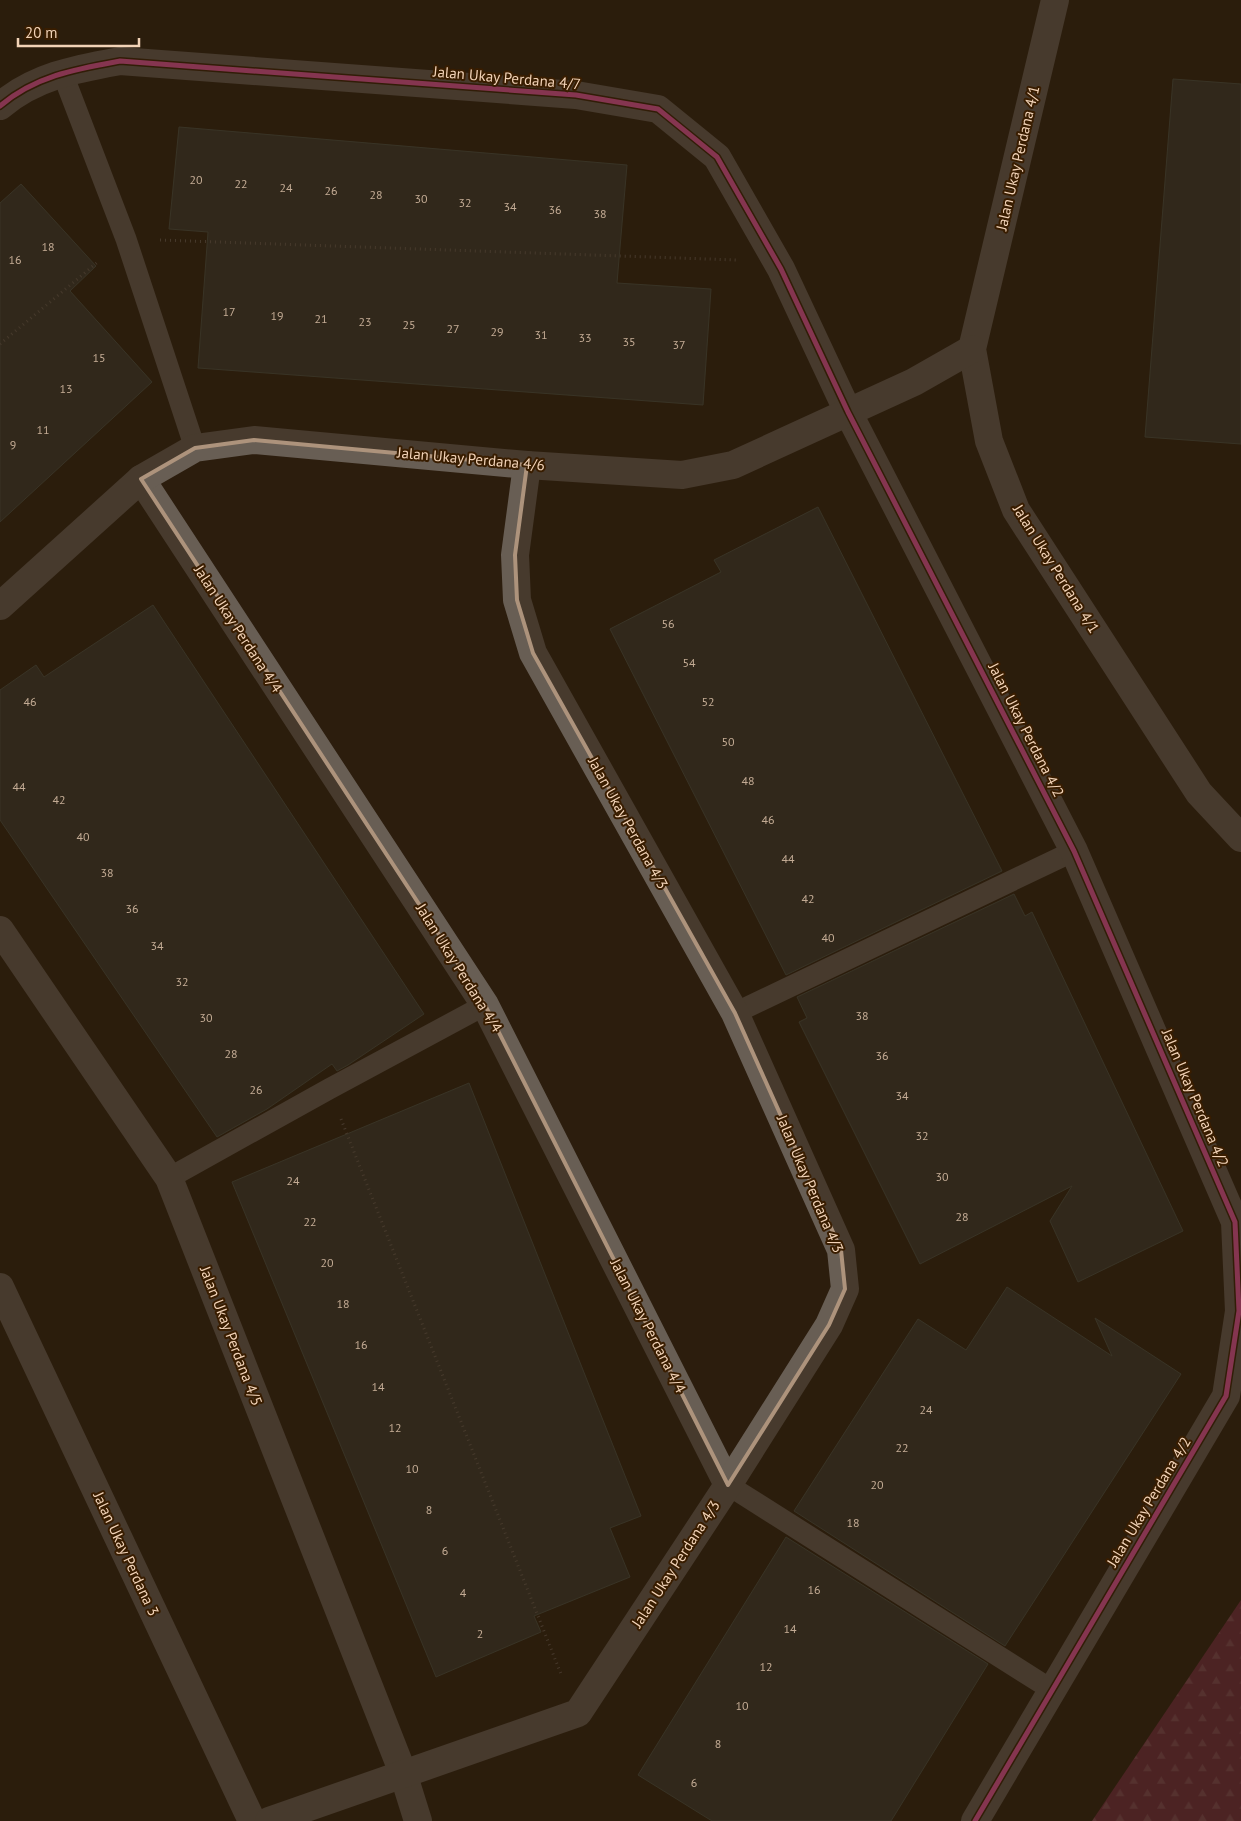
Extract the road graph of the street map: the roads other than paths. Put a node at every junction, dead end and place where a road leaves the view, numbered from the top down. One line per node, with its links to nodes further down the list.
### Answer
1 (1055, 0): 4 (street, Jalan Ukay Perdana 4/1)
2 (62, 72): 3 (street, Jalan Ukay Perdana 4/7); 5 (street, Jalan Ukay Perdana 4/7); 6 (lane)
3 (0, 106)
4 (972, 349): 5 (street, Jalan Ukay Perdana 4/6); 10 (street, Jalan Ukay Perdana 4/1)
5 (848, 412): 7 (street, Jalan Ukay Perdana 4/6); 11 (street, Jalan Ukay Perdana 4/2)
6 (195, 448): 7 (street, Jalan Ukay Perdana 4/6); 8 (street, Jalan Ukay Perdana 4/6)
7 (527, 465): 14 (street, Jalan Ukay Perdana 4/3)
8 (141, 479): 9 (street, Jalan Ukay Perdana 4/6); 13 (street, Jalan Ukay Perdana 4/4)
9 (0, 606)
10 (1241, 838)
11 (1074, 851): 14 (lane); 18 (street, Jalan Ukay Perdana 4/2)
12 (0, 930): 15 (street, Jalan Ukay Perdana 4/5)
13 (485, 1005): 15 (lane); 17 (street, Jalan Ukay Perdana 4/4)
14 (735, 1013): 17 (street, Jalan Ukay Perdana 4/3)
15 (169, 1178): 19 (street, Jalan Ukay Perdana 4/5)
16 (0, 1287): 20 (street, Jalan Ukay Perdana 3)
17 (728, 1486): 18 (lane); 19 (street, Jalan Ukay Perdana 4/3)
18 (1052, 1690): 23 (street, Jalan Ukay Perdana 4/2)
19 (403, 1773): 21 (street); 22 (street)
20 (252, 1821)
21 (269, 1821)
22 (418, 1821)
23 (975, 1821)

